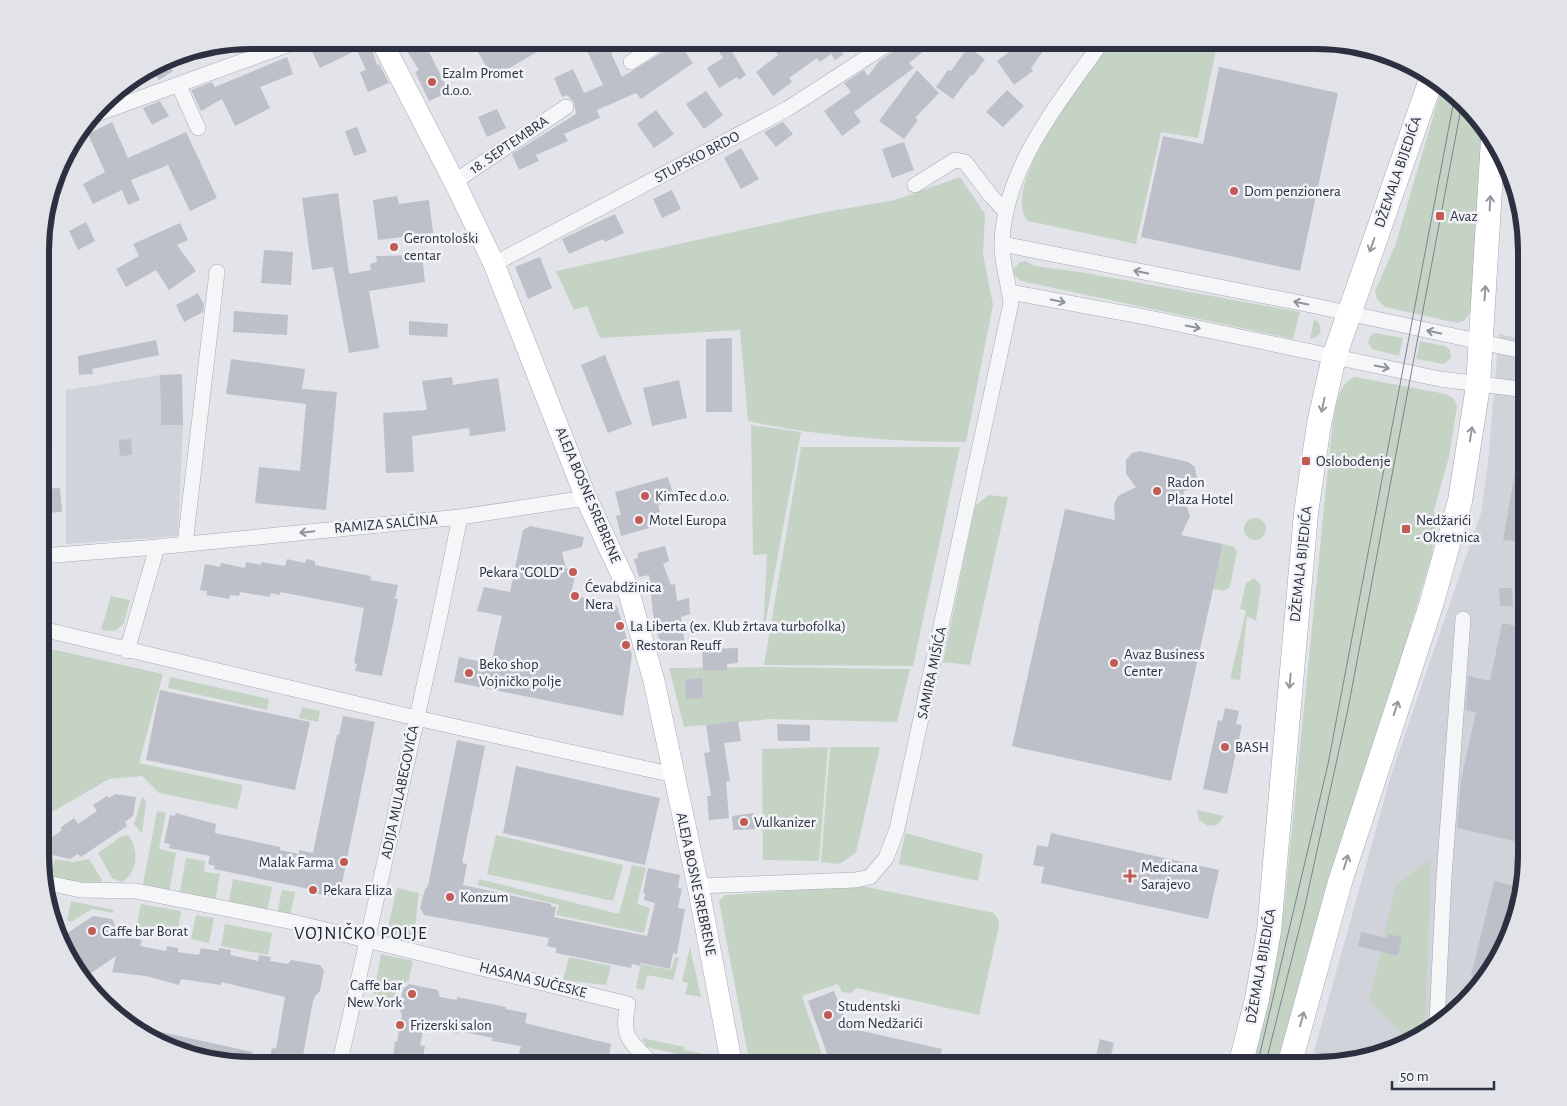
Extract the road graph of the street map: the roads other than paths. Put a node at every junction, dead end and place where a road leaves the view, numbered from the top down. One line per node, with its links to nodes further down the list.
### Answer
1 (277, 49): 8 (street)
2 (386, 49): 14 (street, ALEJA BOSNE SREBRENE)
3 (651, 49): 6 (street)
4 (880, 49): 17 (street, STUPSKO BRDO)
5 (1097, 49): 15 (street, SAMIRA MIŠIĆA)
6 (631, 62)
7 (1429, 83): 20 (main road, DŽEMALA BIJEDIĆA, one-way to 20)
8 (179, 86): 10 (street); 11 (street)
9 (566, 106): 14 (street, 18. SEPTEMBRA)
10 (105, 111)
11 (198, 128)
12 (1493, 154): 21 (main road, one-way to 12)
13 (914, 185): 15 (street)
14 (457, 187): 17 (street, ALEJA BOSNE SREBRENE)
15 (1006, 211): 16 (street, SAMIRA MIŠIĆA)
16 (1002, 244): 19 (street, SAMIRA MIŠIĆA); 20 (street, one-way to 16)
17 (494, 264): 26 (street, ALEJA BOSNE SREBRENE)
18 (217, 272): 28 (street)
19 (1010, 292): 23 (street, one-way to 23); 37 (street, SAMIRA MIŠIĆA)
20 (1348, 314): 21 (street, one-way to 20); 23 (main road, DŽEMALA BIJEDIĆA)
21 (1481, 342): 22 (street); 24 (main road)
22 (1518, 350)
23 (1334, 357): 24 (street, one-way to 24); 43 (main road, DŽEMALA BIJEDIĆA, one-way to 43)
24 (1478, 386): 25 (street); 44 (main road, one-way to 24)
25 (1518, 389)
26 (586, 498): 27 (street, RAMIZA SALČINA); 35 (street, ALEJA BOSNE SREBRENE)
27 (460, 517): 28 (street, RAMIZA SALČINA, one-way to 28); 34 (street, ADIJA MULABEGOVIĆA)
28 (185, 544): 29 (street, RAMIZA SALČINA)
29 (157, 547): 30 (street, RAMIZA SALČINA); 33 (street)
30 (49, 555)
31 (1462, 619): 39 (street)
32 (49, 631): 33 (street)
33 (127, 650): 34 (street)
34 (416, 718): 35 (street); 38 (street, ADIJA MULABEGOVIĆA)
35 (674, 775): 37 (street, ALEJA BOSNE SREBRENE)
36 (50, 884): 38 (street)
37 (698, 886): 42 (street, ALEJA BOSNE SREBRENE)
38 (368, 939): 40 (street, ADIJA MULABEGOVIĆA); 41 (street, HASANA SUČESKE)
39 (1437, 1017)
40 (341, 1057)
41 (646, 1057)
42 (730, 1057)
43 (1242, 1057)
44 (1292, 1057)

